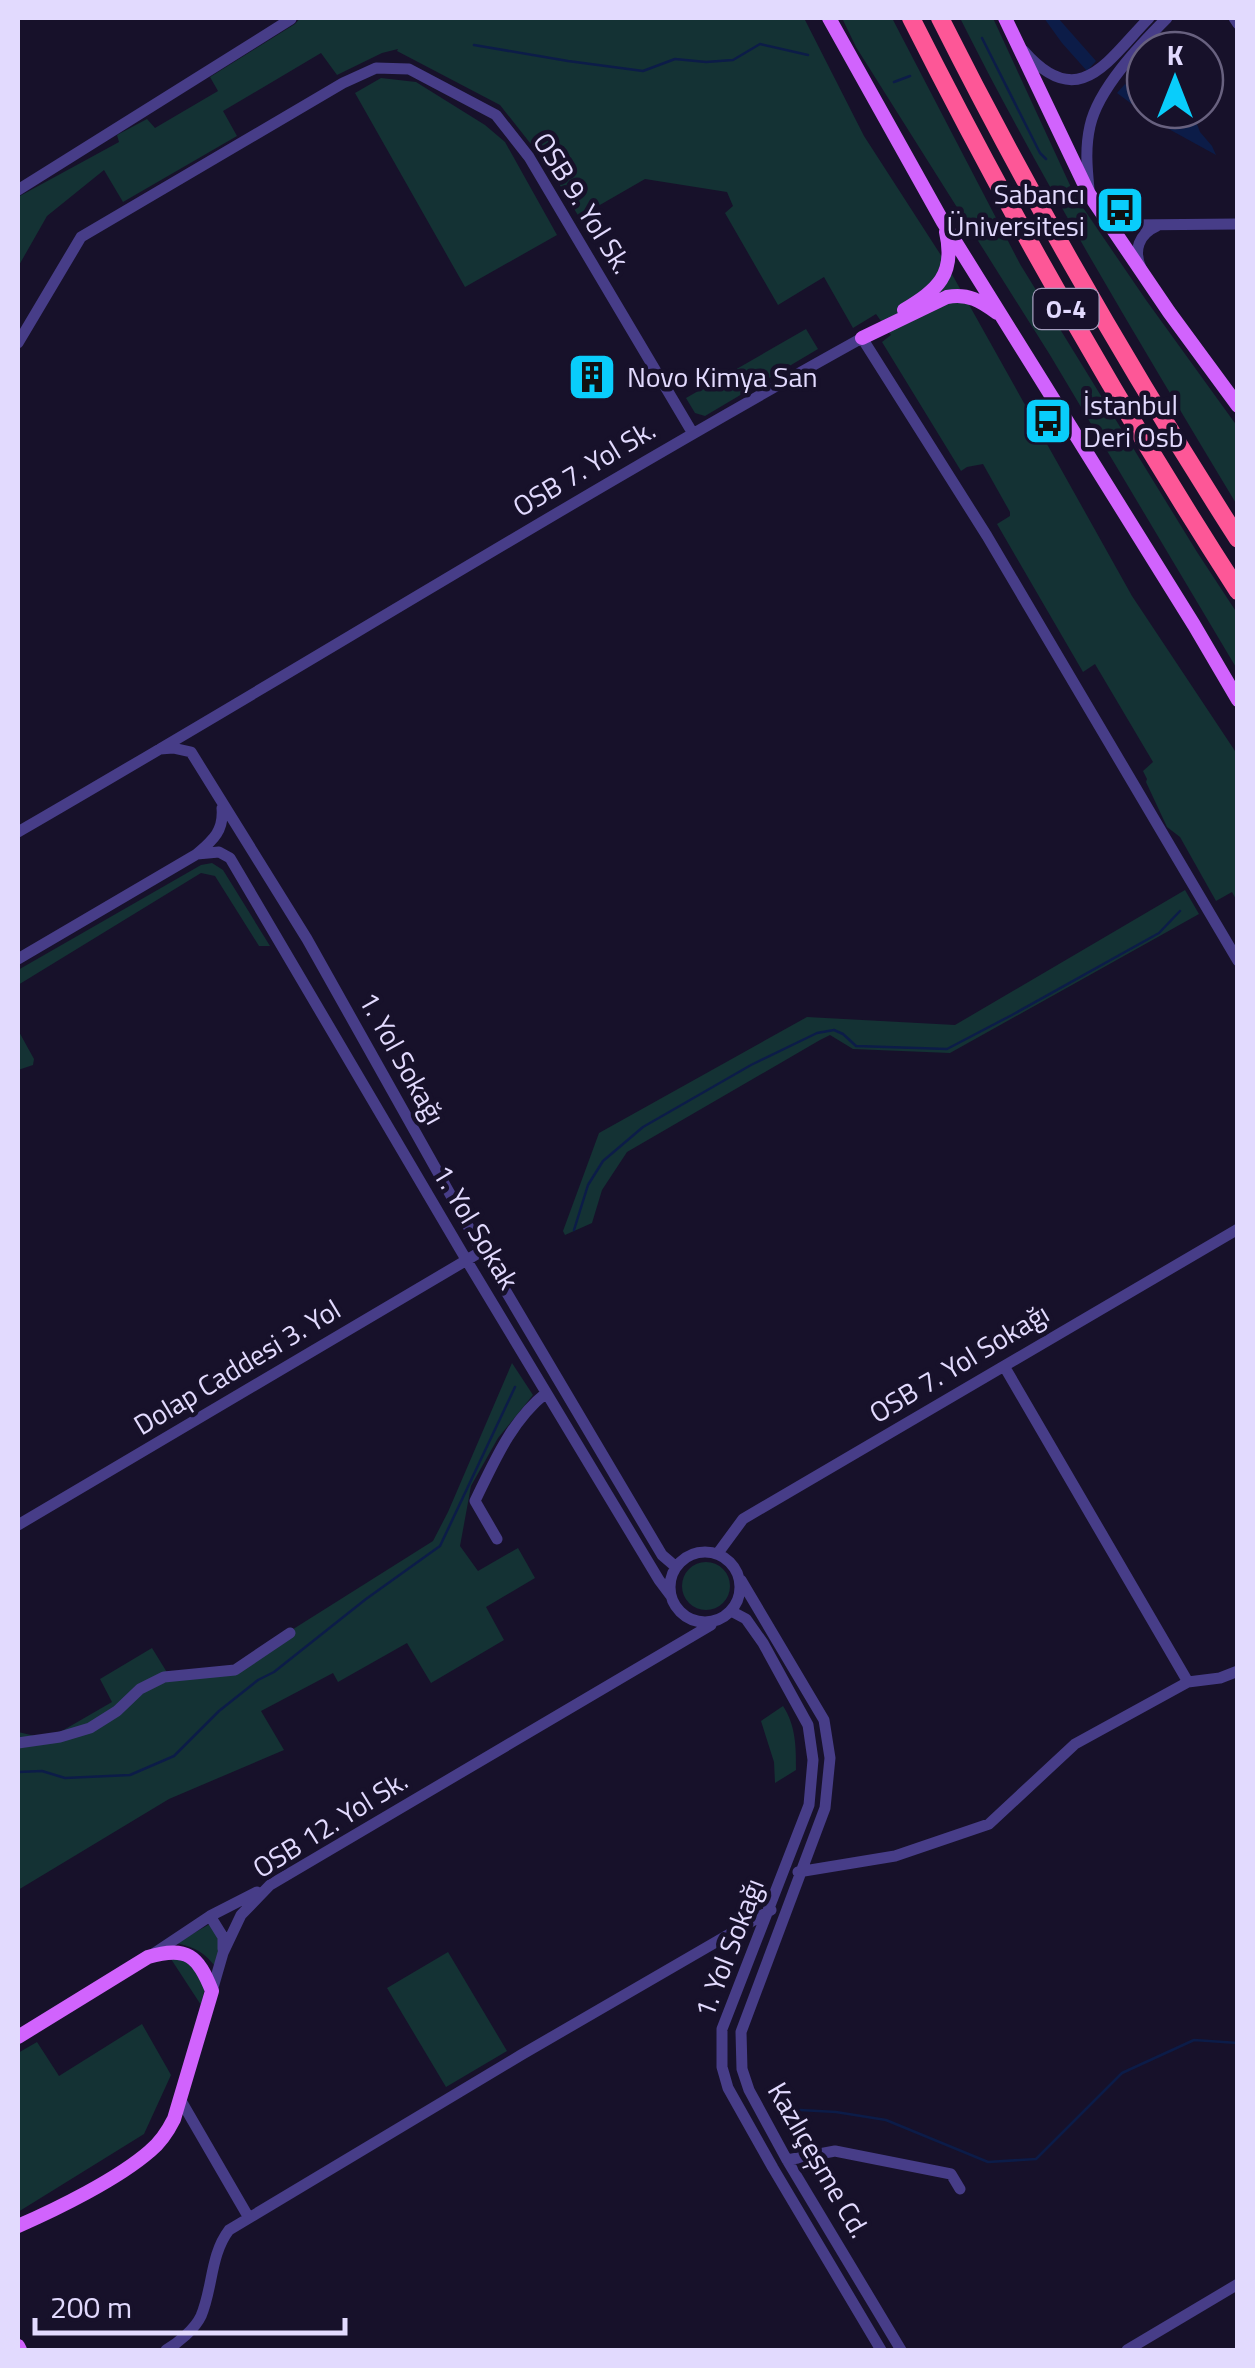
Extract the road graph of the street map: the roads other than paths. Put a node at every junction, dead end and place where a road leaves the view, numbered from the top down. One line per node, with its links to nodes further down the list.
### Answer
1 (829, 18): 11 (main road)
2 (911, 18): 21 (highway, O-4)
3 (940, 18): 20 (highway, O-4)
4 (1149, 18): 7 (street)
5 (1167, 18): 9 (street)
6 (291, 20): 8 (street)
7 (1006, 20): 9 (main road)
8 (18, 190)
9 (1089, 194): 10 (main road)
10 (1104, 216): 12 (street); 14 (main road)
11 (943, 222): 15 (main road); 16 (main road)
12 (1161, 224): 13 (street); 14 (street)
13 (1238, 224)
14 (1144, 275): 18 (main road)
15 (1008, 323): 16 (main road); 22 (main road)
16 (862, 338): 19 (street, OSB 7. Yol Sk.); 32 (street)
17 (18, 342): 19 (street, OSB 9. Yol Sk.)
18 (1238, 406)
19 (692, 432): 23 (street, OSB 7. Yol Sk.)
20 (1238, 540)
21 (1238, 590)
22 (1238, 700)
23 (197, 726): 24 (street, OSB 7. Yol Sk.); 25 (street)
24 (160, 750): 25 (street); 27 (street, OSB 7. Yol Sk.)
25 (191, 752): 26 (street, 1. Yol Sokağı)
26 (222, 804): 28 (street); 34 (street, 1. Yol Sokağı)
27 (18, 832)
28 (197, 854): 30 (street); 35 (street, 1. Yol Sokak)
29 (18, 948): 30 (street)
30 (32, 951): 31 (street)
31 (18, 959)
32 (1238, 960)
33 (1238, 1228): 36 (street, OSB 7. Yol Sokağı)
34 (482, 1252): 35 (street, Dolap Caddesi 3. Yol); 41 (street, 1. Yol Sokağı)
35 (466, 1261): 37 (street, 1. Yol Sokak); 38 (street, Dolap Caddesi 3. Yol)
36 (1004, 1366): 40 (street, OSB 7. Yol Sokağı); 50 (street)
37 (546, 1393): 39 (street); 43 (street, 1. Yol Sokak)
38 (18, 1526)
39 (496, 1539)
40 (718, 1553): 41 (street); 42 (street)
41 (676, 1567): 43 (street)
42 (740, 1580): 44 (street); 52 (street)
43 (671, 1596): 45 (street)
44 (731, 1612): 46 (street); 53 (street, 1. Yol Sokağı)
45 (688, 1618): 46 (street); 48 (street)
46 (712, 1622): 48 (street, OSB 12. Yol Sk.)
47 (290, 1633): 51 (street)
48 (677, 1645): 54 (street, OSB 12. Yol Sk.)
49 (1238, 1671): 50 (street)
50 (1188, 1682): 52 (street)
51 (18, 1743)
52 (802, 1872): 53 (street); 55 (street, Kazlıçeşme Cd.)
53 (784, 1873): 56 (street, 1. Yol Sokağı)
54 (270, 1885): 57 (street); 58 (street, OSB 12. Yol Sk.)
55 (789, 1906): 56 (street); 63 (street, Kazlıçeşme Cd.)
56 (769, 1910): 65 (street); 69 (street, 1. Yol Sokağı)
57 (210, 1916): 58 (street); 59 (street)
58 (223, 1953): 60 (street, OSB 12. Yol Sk.)
59 (148, 1957): 60 (main road); 61 (main road)
60 (212, 1991): 62 (main road, OSB 12. Yol Sk.)
61 (18, 2037)
62 (180, 2099): 65 (street); 66 (main road, OSB 12. Yol Sk.)
63 (788, 2160): 64 (street); 70 (street, Kazlıçeşme Cd.)
64 (960, 2188)
65 (249, 2218): 68 (street)
66 (18, 2229)
67 (1238, 2284): 71 (street)
68 (166, 2350)
69 (881, 2350)
70 (901, 2350)
71 (1127, 2350)

